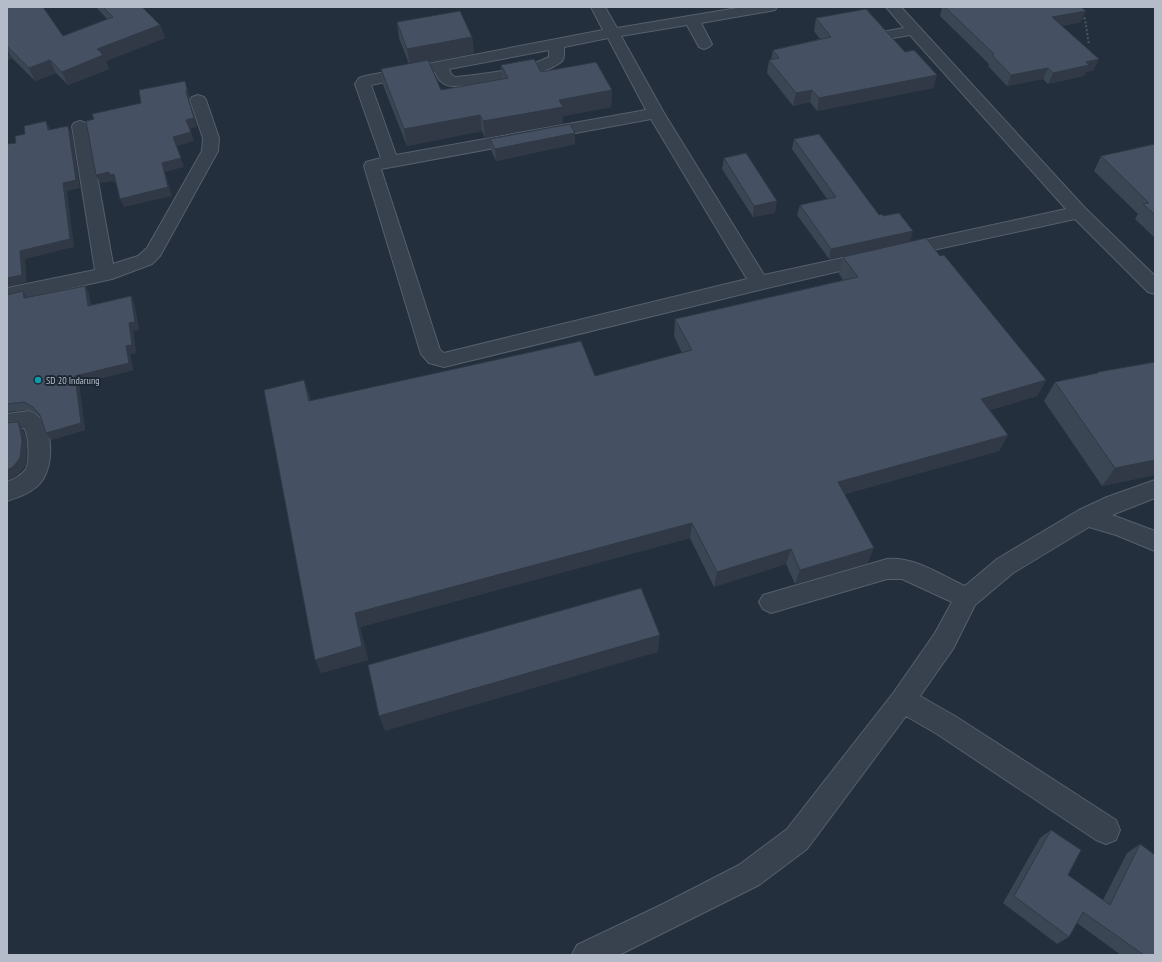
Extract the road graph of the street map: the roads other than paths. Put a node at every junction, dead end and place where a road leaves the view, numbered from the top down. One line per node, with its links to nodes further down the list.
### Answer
1 (598, 7): 6 (street)
2 (770, 7): 4 (street)
3 (893, 7): 5 (street)
4 (692, 19): 6 (street); 8 (street)
5 (915, 30): 7 (street); 13 (street)
6 (612, 33): 10 (street); 12 (street)
7 (888, 36)
8 (704, 44)
9 (198, 100): 16 (street)
10 (656, 113): 12 (street); 17 (street)
11 (80, 126): 16 (street)
12 (390, 161): 17 (street)
13 (1079, 212): 15 (street); 17 (street)
14 (1155, 264): 15 (street)
15 (1137, 269): 18 (street)
16 (105, 274): 19 (street)
17 (759, 283)
18 (1155, 287)
19 (7, 295)
20 (7, 422): 22 (street)
21 (1155, 489): 23 (street)
22 (7, 492)
23 (1087, 517): 24 (street); 25 (street)
24 (1155, 540)
25 (967, 598): 26 (street); 27 (street)
26 (771, 602)
27 (903, 700): 28 (street); 29 (street)
28 (1106, 830)
29 (617, 949): 30 (street)
30 (587, 955)

